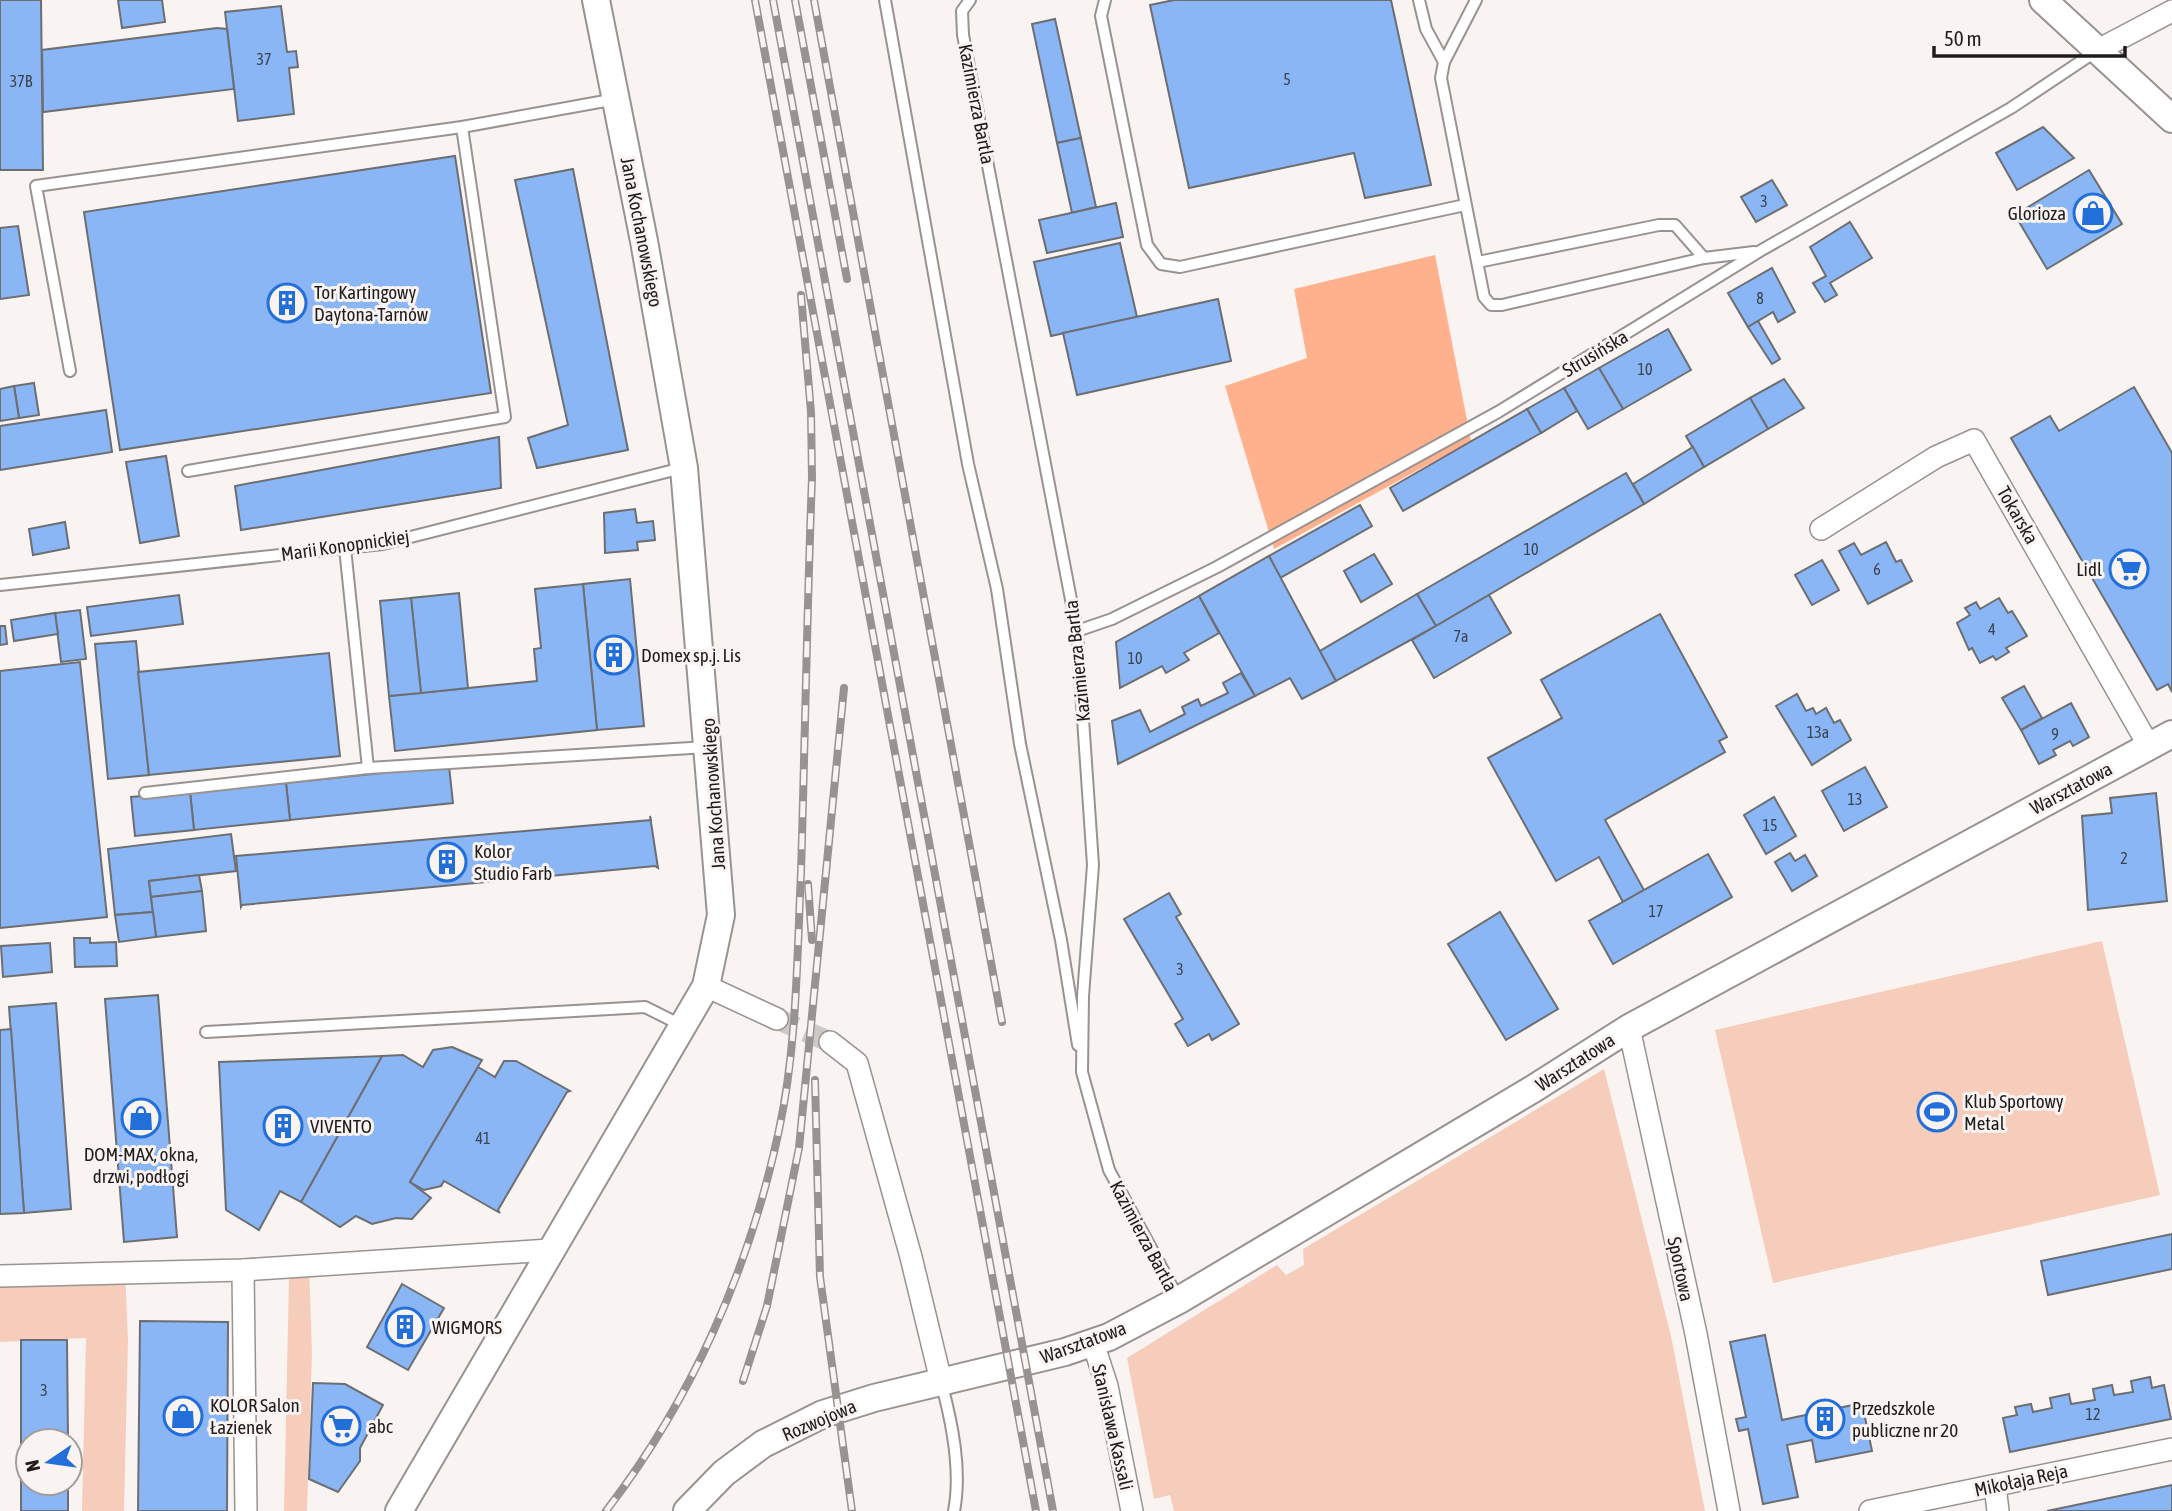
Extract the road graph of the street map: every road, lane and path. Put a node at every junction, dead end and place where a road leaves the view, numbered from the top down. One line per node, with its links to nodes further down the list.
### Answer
1 (596, 0): 11 (street, Jana Kochanowskiego)
2 (884, 0): 35 (lane)
3 (970, 0): 24 (lane, Kazimierza Bartla)
4 (1105, 0): 14 (lane)
5 (1419, 0): 10 (lane)
6 (1476, 0): 10 (lane)
7 (2043, 0): 9 (street)
8 (2172, 10): 9 (street)
9 (2098, 50): 12 (street); 15 (lane, Strusińska)
10 (1444, 62): 14 (lane)
11 (617, 99): 13 (lane); 19 (street, Jana Kochanowskiego)
12 (2172, 119)
13 (462, 127): 18 (lane); 20 (lane)
14 (1465, 205): 17 (lane)
15 (1760, 251): 16 (lane); 24 (lane, Strusińska)
16 (1704, 258): 17 (lane); 17 (lane)
17 (1478, 262)
18 (70, 371)
19 (684, 468): 22 (lane, Marii Konopnickiej); 26 (street, Jana Kochanowskiego)
20 (188, 471)
21 (1821, 529): 25 (street, Tokarska)
22 (345, 548): 23 (lane, Marii Konopnickiej); 27 (lane)
23 (0, 585)
24 (1077, 631): 35 (lane, Kazimierza Bartla)
25 (2161, 740): 32 (street, Warsztatowa)
26 (710, 746): 27 (lane); 29 (street, Jana Kochanowskiego)
27 (368, 768): 28 (lane)
28 (145, 793)
29 (706, 986): 30 (street); 31 (street, Jana Kochanowskiego)
30 (777, 1019)
31 (681, 1025): 33 (lane); 36 (street, Jana Kochanowskiego)
32 (1629, 1028): 39 (street, Warsztatowa); 50 (street, Sportowa)
33 (206, 1032)
34 (830, 1042): 42 (street)
35 (1082, 1072): 39 (lane, Kazimierza Bartla)
36 (549, 1250): 37 (street); 46 (street, Jana Kochanowskiego)
37 (243, 1270): 38 (street); 45 (street)
38 (0, 1276)
39 (1179, 1300): 40 (street, Warsztatowa)
40 (1093, 1342): 41 (street, Warsztatowa); 49 (street, Stanisława Kassali)
41 (974, 1374): 42 (street, Rozwojowa)
42 (941, 1381): 47 (street, Rozwojowa); 48 (lane)
43 (2172, 1449): 44 (street, Mikołaja Reja)
44 (1995, 1486): 51 (street, Mikołaja Reja); 52 (street)
45 (246, 1511)
46 (399, 1511)
47 (687, 1511)
48 (954, 1511)
49 (1132, 1511)
50 (1729, 1511)
51 (1870, 1511)
52 (1998, 1511)

